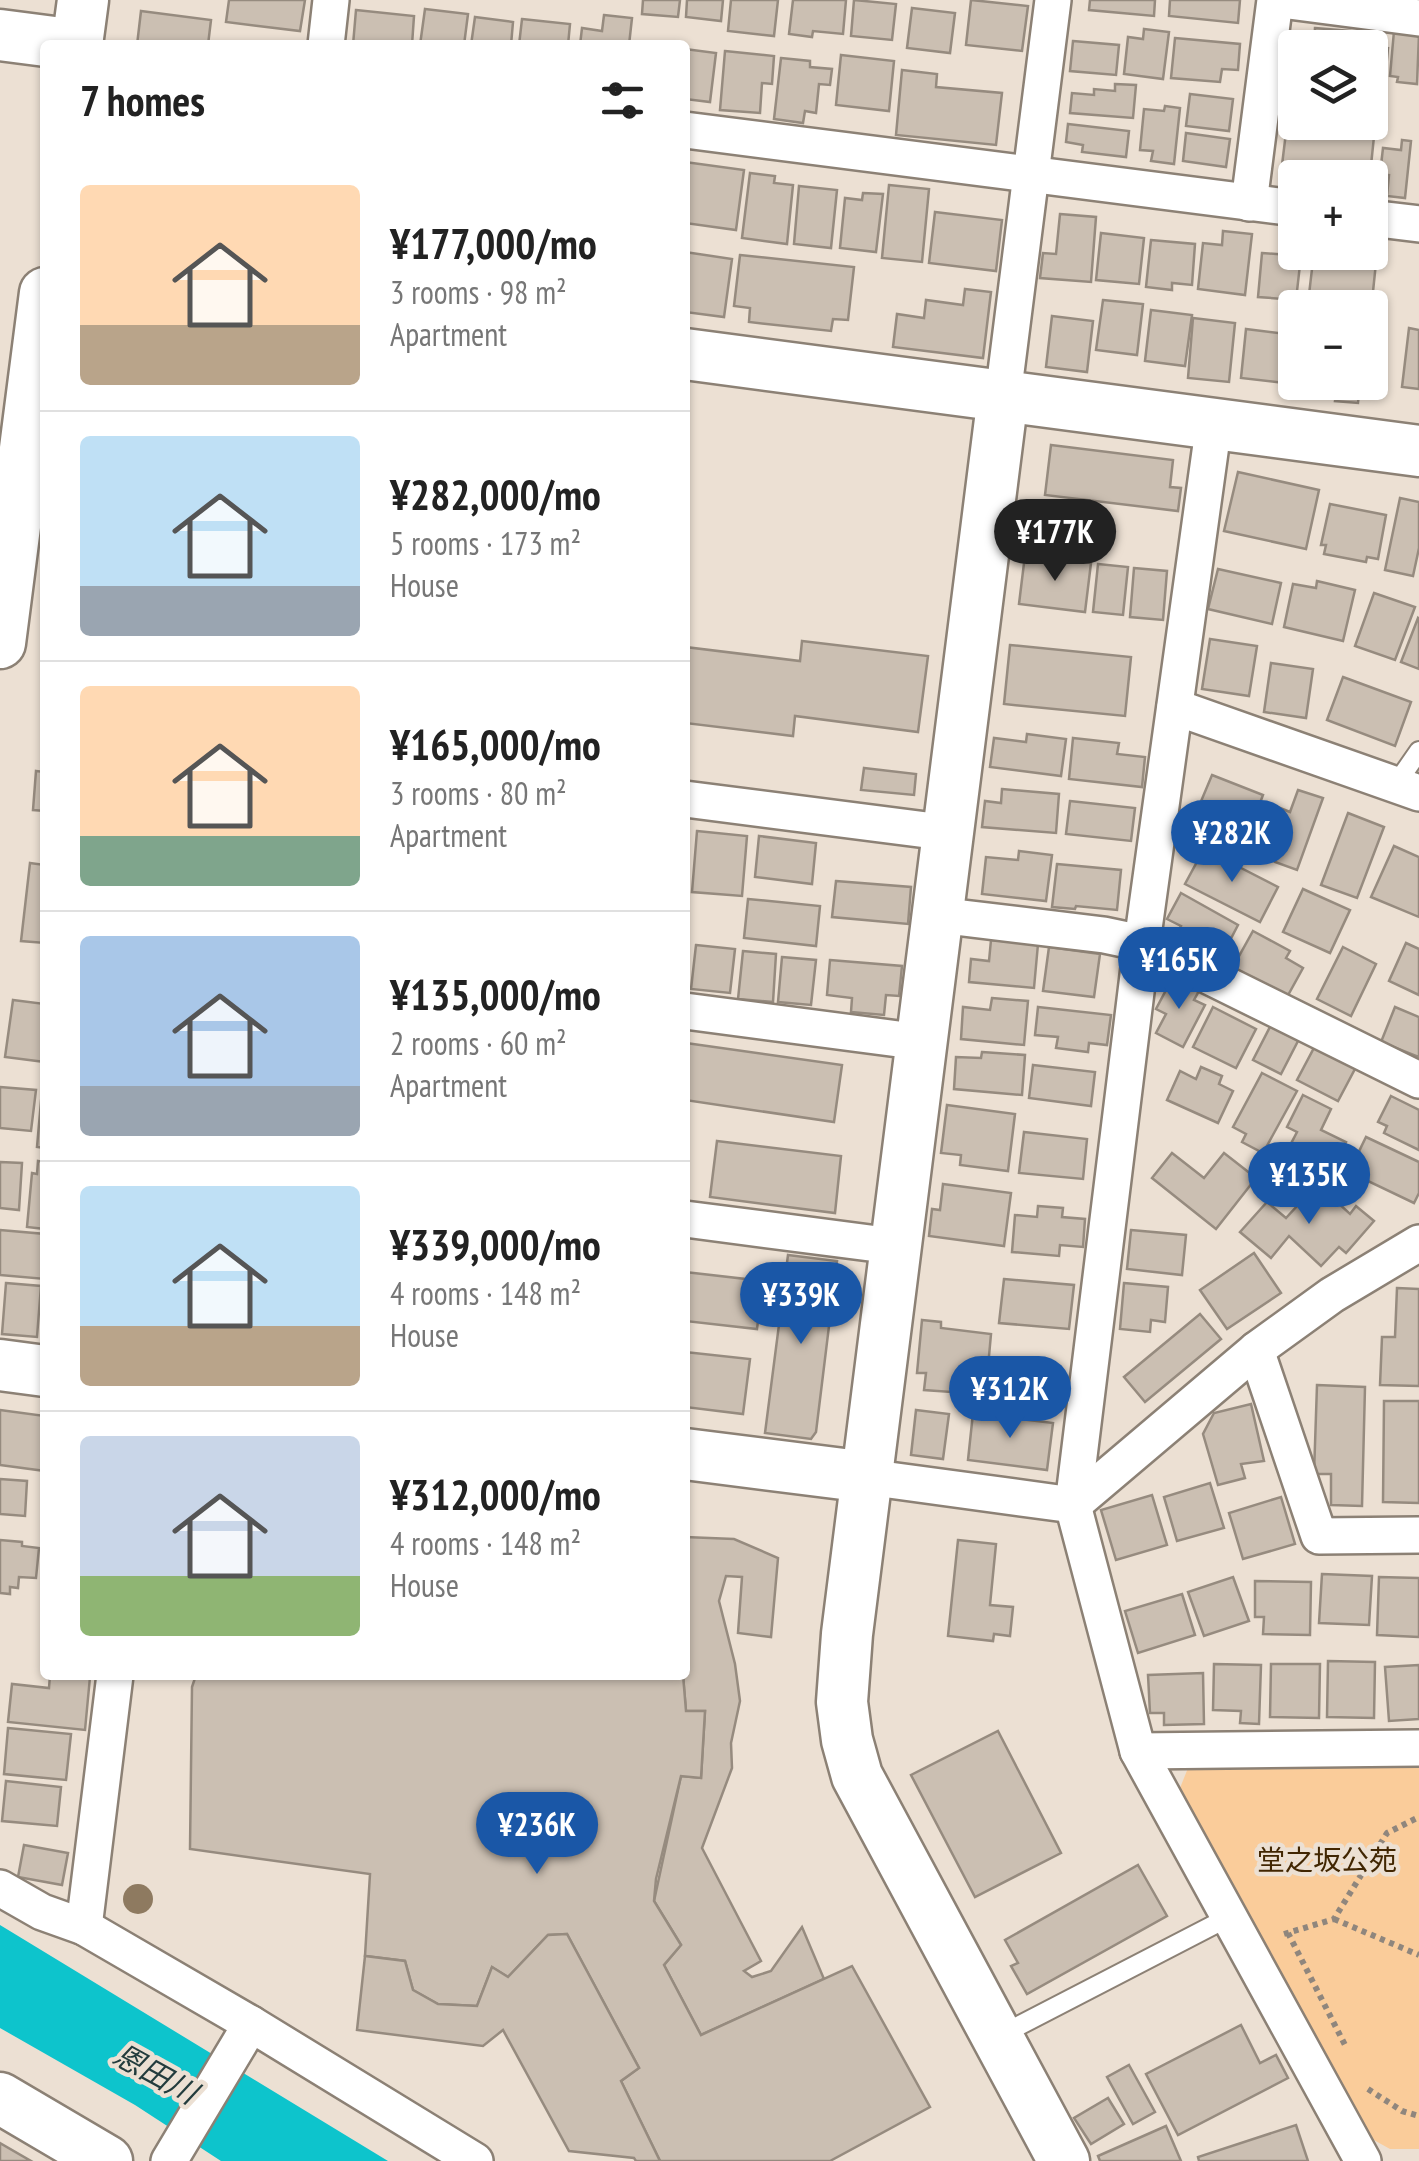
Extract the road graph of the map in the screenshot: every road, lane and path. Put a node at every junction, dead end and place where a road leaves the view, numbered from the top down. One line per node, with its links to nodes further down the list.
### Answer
1 (83, 0): 8 (street)
2 (331, 0): 9 (street)
3 (1054, 0): 11 (street)
4 (1278, 0): 5 (street); 12 (street)
5 (1419, 18)
6 (0, 35): 7 (street)
7 (40, 40)
8 (78, 40)
9 (327, 40)
10 (690, 131): 11 (street)
11 (1031, 173): 12 (street); 18 (street)
12 (1249, 203): 13 (street)
13 (1278, 206)
14 (1388, 220): 15 (street)
15 (1419, 224)
16 (40, 332): 21 (street)
17 (690, 355): 18 (street)
18 (1003, 396): 19 (street); 26 (street)
19 (1214, 424): 20 (street); 22 (street)
20 (1419, 451)
21 (0, 644)
22 (1175, 706): 24 (street); 28 (street)
23 (1419, 752): 24 (lane)
24 (1408, 788)
25 (690, 800): 26 (street)
26 (950, 833): 27 (street)
27 (938, 915): 28 (street); 30 (street)
28 (1142, 943): 31 (street); 40 (street)
29 (690, 1012): 30 (street)
30 (921, 1042): 34 (street)
31 (1419, 1080)
32 (690, 1221): 34 (street)
33 (1419, 1243): 35 (street)
34 (893, 1246): 39 (street)
35 (1256, 1350): 40 (street); 41 (street)
36 (0, 1365): 37 (street)
37 (40, 1370)
38 (690, 1455): 39 (street)
39 (867, 1477): 40 (street); 54 (street)
40 (1073, 1505): 44 (street)
41 (1419, 1535)
42 (114, 1680): 49 (street)
43 (1419, 1748): 44 (street)
44 (1138, 1751): 47 (street)
45 (1419, 1817): 48 (path)
46 (0, 1888): 49 (street)
47 (1229, 1916): 54 (lane); 63 (street)
48 (1334, 1919): 50 (path); 52 (path)
49 (84, 1927): 53 (street)
50 (1288, 1932): 51 (path); 55 (path)
51 (1269, 1939)
52 (1419, 1955)
53 (251, 2024): 59 (street); 61 (street)
54 (999, 2036): 62 (street)
55 (1351, 2056)
56 (1360, 2074): 58 (path)
57 (0, 2098): 60 (street)
58 (1419, 2116)
59 (170, 2160)
60 (107, 2161)
61 (476, 2161)
62 (1064, 2161)
63 (1363, 2161)

